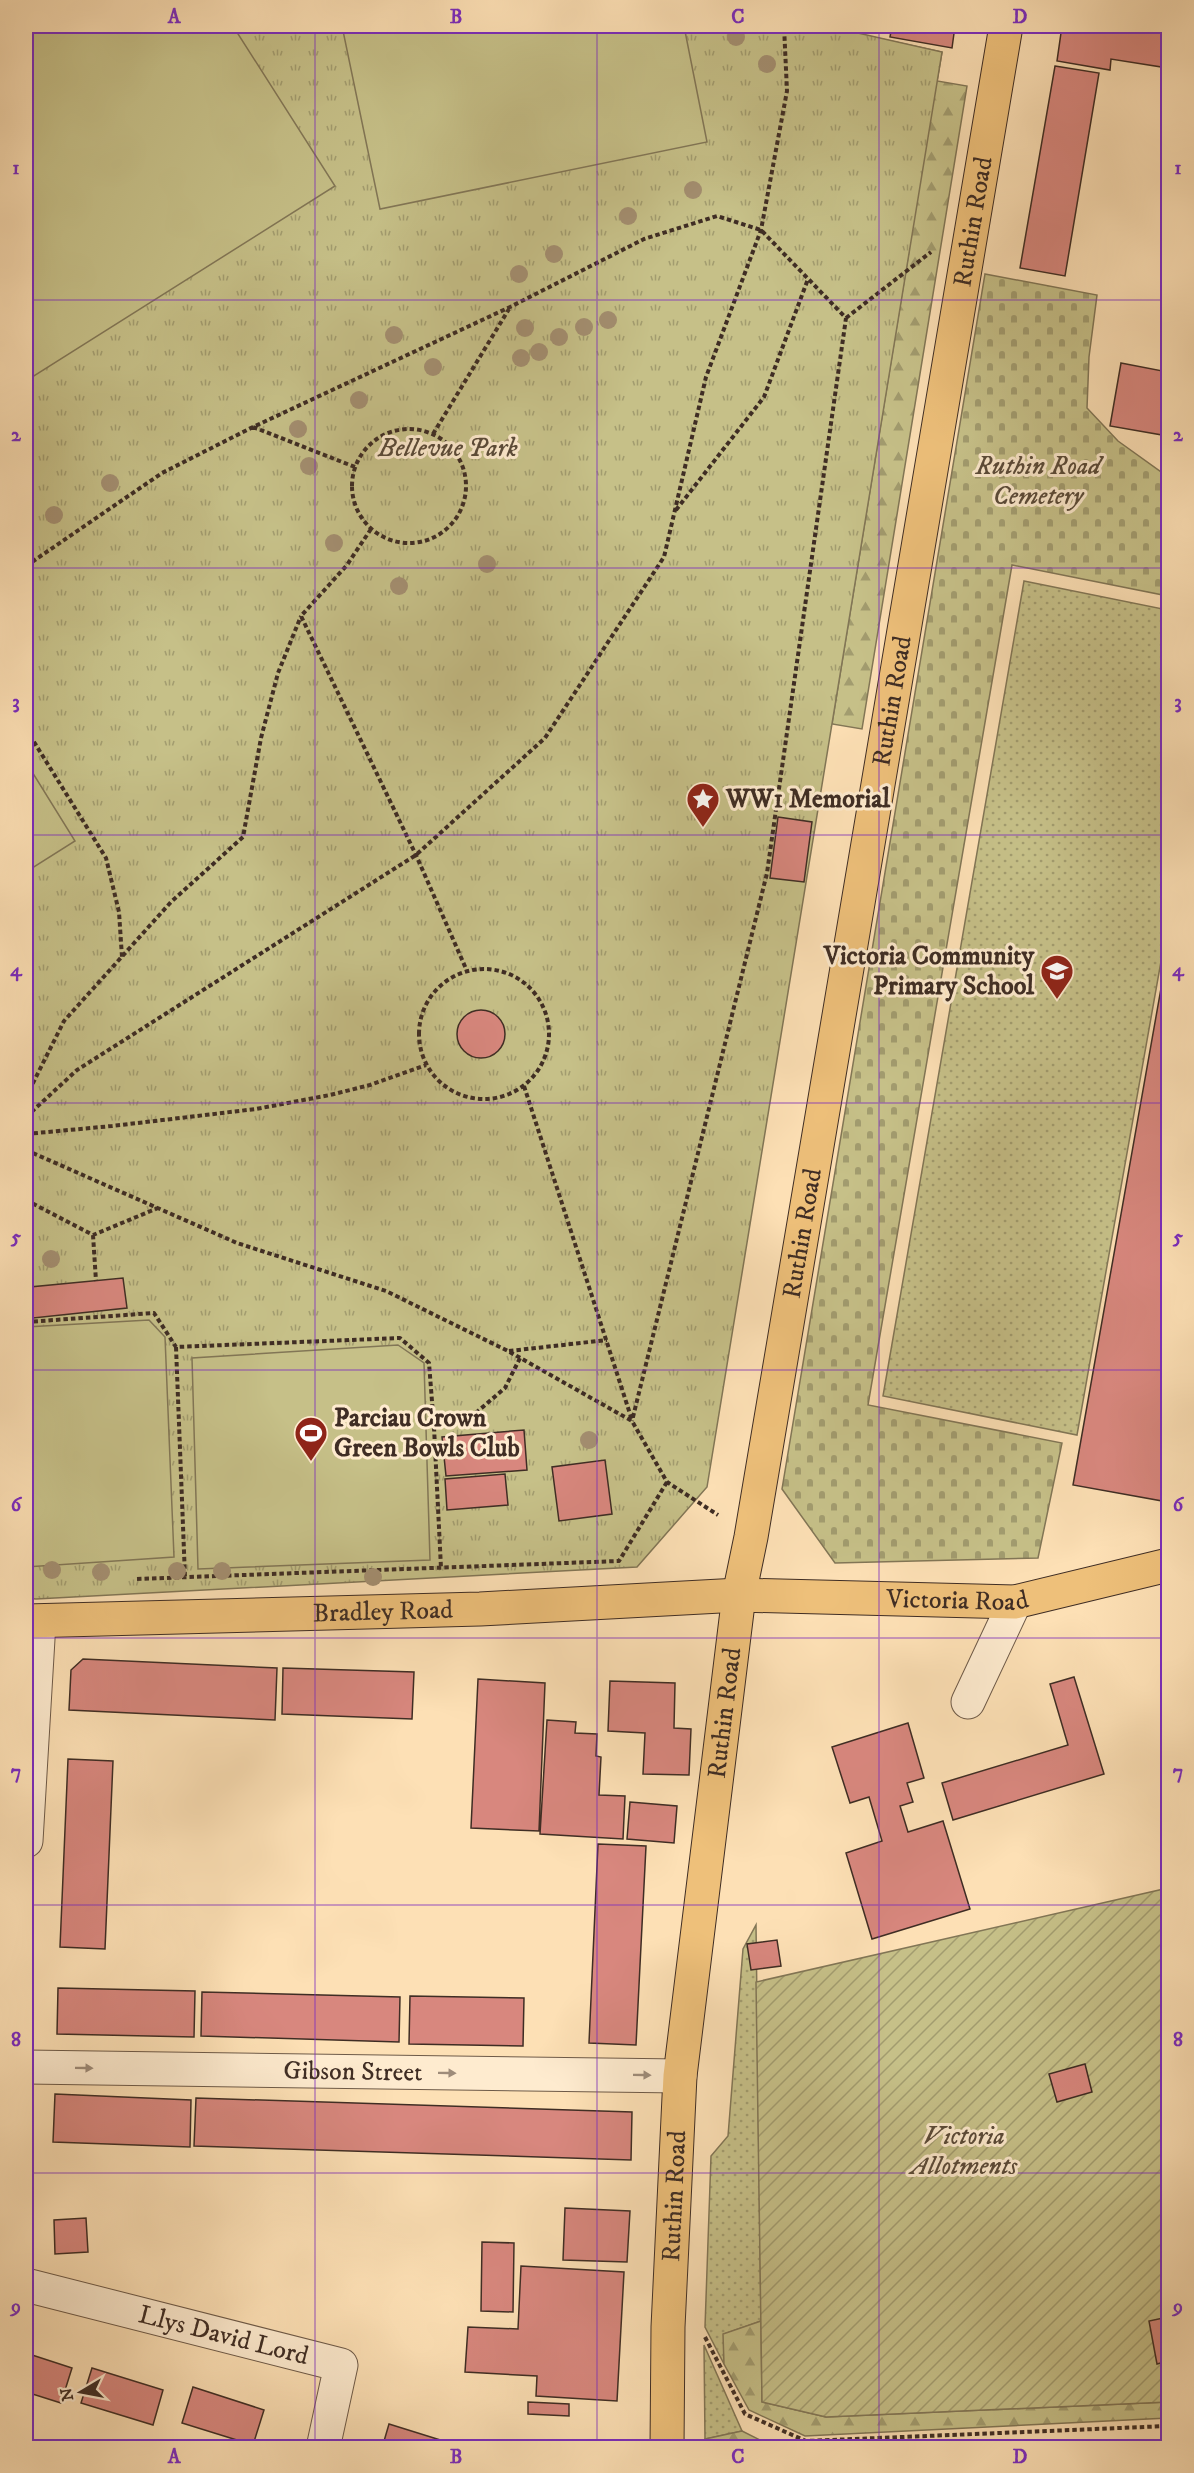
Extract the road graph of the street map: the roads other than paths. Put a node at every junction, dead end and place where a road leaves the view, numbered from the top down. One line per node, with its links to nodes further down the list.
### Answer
1 (1006, 26): 3 (main road, Ruthin Road)
2 (1168, 1564): 4 (main road, Victoria Road)
3 (739, 1595): 4 (main road, Victoria Road); 5 (main road, Bradley Road); 9 (main road, Ruthin Road)
4 (1015, 1602): 6 (street)
5 (32, 1621): 7 (street)
6 (968, 1702)
7 (26, 1841)
8 (26, 2067): 9 (street, Gibson Street, one-way to 9)
9 (680, 2076): 12 (main road, Ruthin Road)
10 (26, 2285): 11 (street, Llys David Lord)
11 (323, 2448)
12 (667, 2448)

